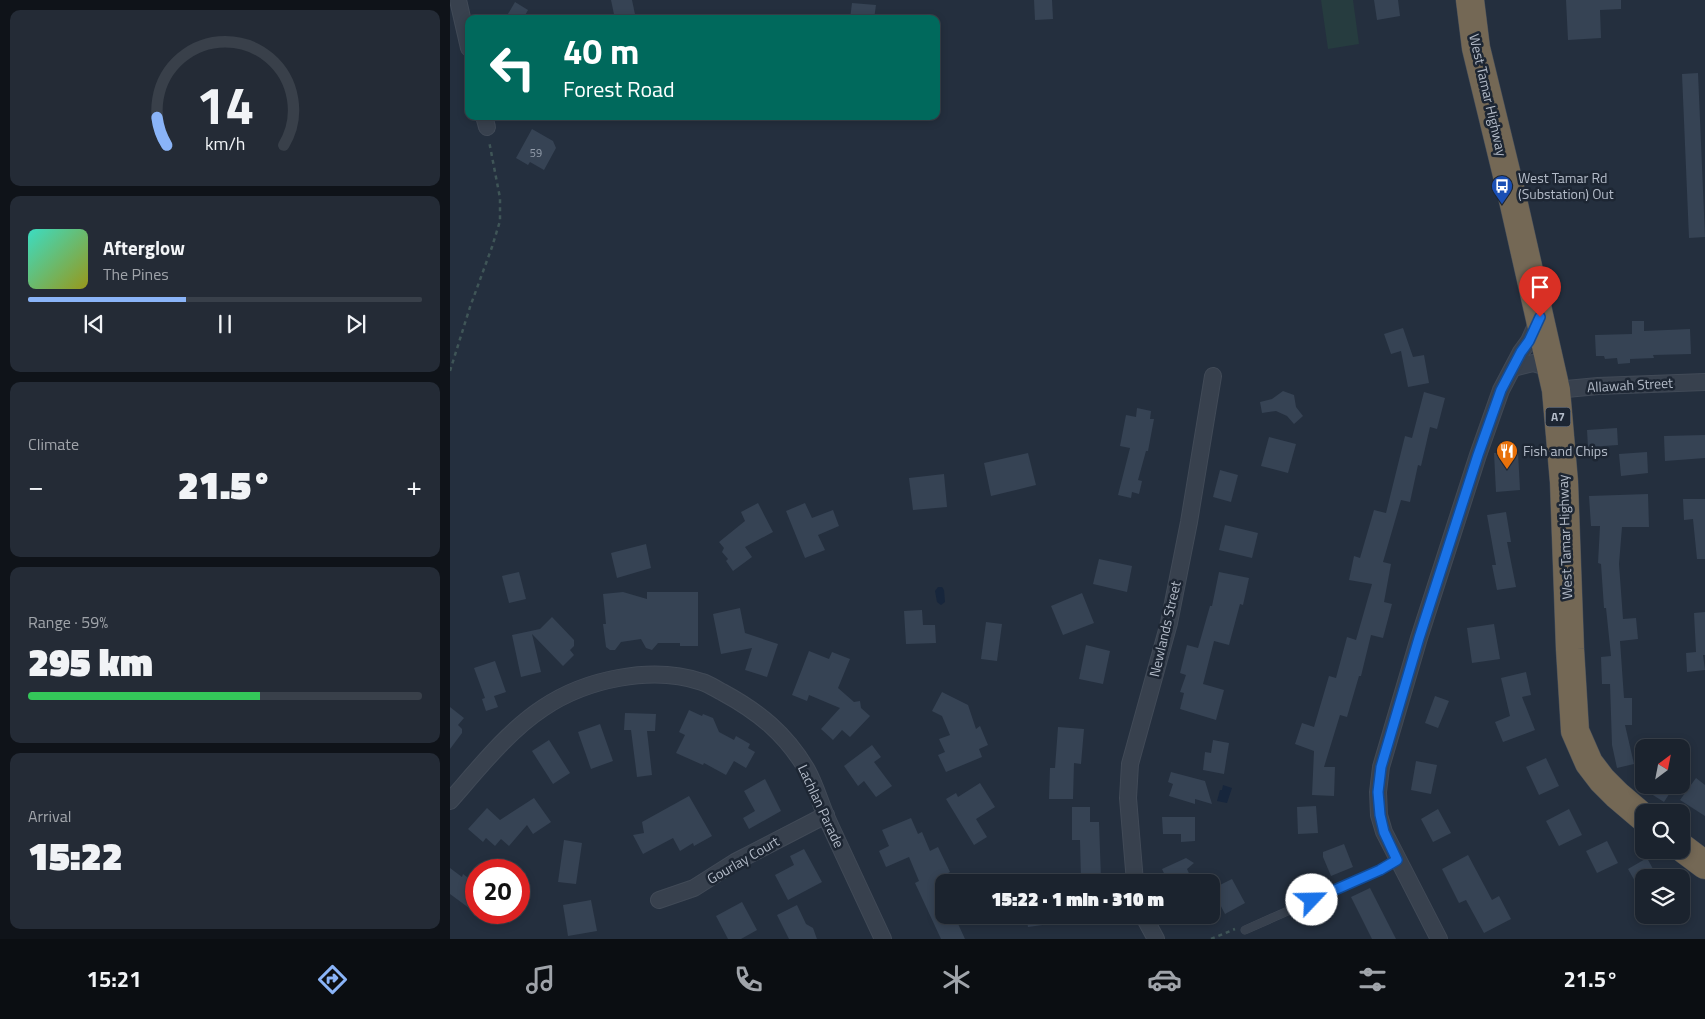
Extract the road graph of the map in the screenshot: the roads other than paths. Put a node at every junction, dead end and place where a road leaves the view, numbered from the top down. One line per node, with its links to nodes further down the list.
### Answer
1 (458, 0): 3 (street)
2 (1470, 0): 4 (highway, West Tamar Highway / A7)
3 (465, 31)
4 (1540, 317): 5 (street); 7 (highway, West Tamar Highway / A7)
5 (1513, 368): 7 (street, Allawah Street); 13 (street)
6 (1213, 376): 15 (street, Newlands Street)
7 (1553, 379): 8 (street, Allawah Street); 10 (highway, West Tamar Highway / A7)
8 (1705, 382)
9 (451, 797): 11 (street, Lachlan Parade)
10 (1635, 810)
11 (826, 815): 16 (street, Gourlay Court); 19 (street, Lachlan Parade)
12 (1690, 853): 14 (highway)
13 (1397, 860): 18 (lane); 21 (street)
14 (1705, 865)
15 (1134, 874)
16 (659, 900)
17 (1148, 924): 20 (street)
18 (1245, 930)
19 (883, 939)
20 (1156, 939)
21 (1439, 939)

